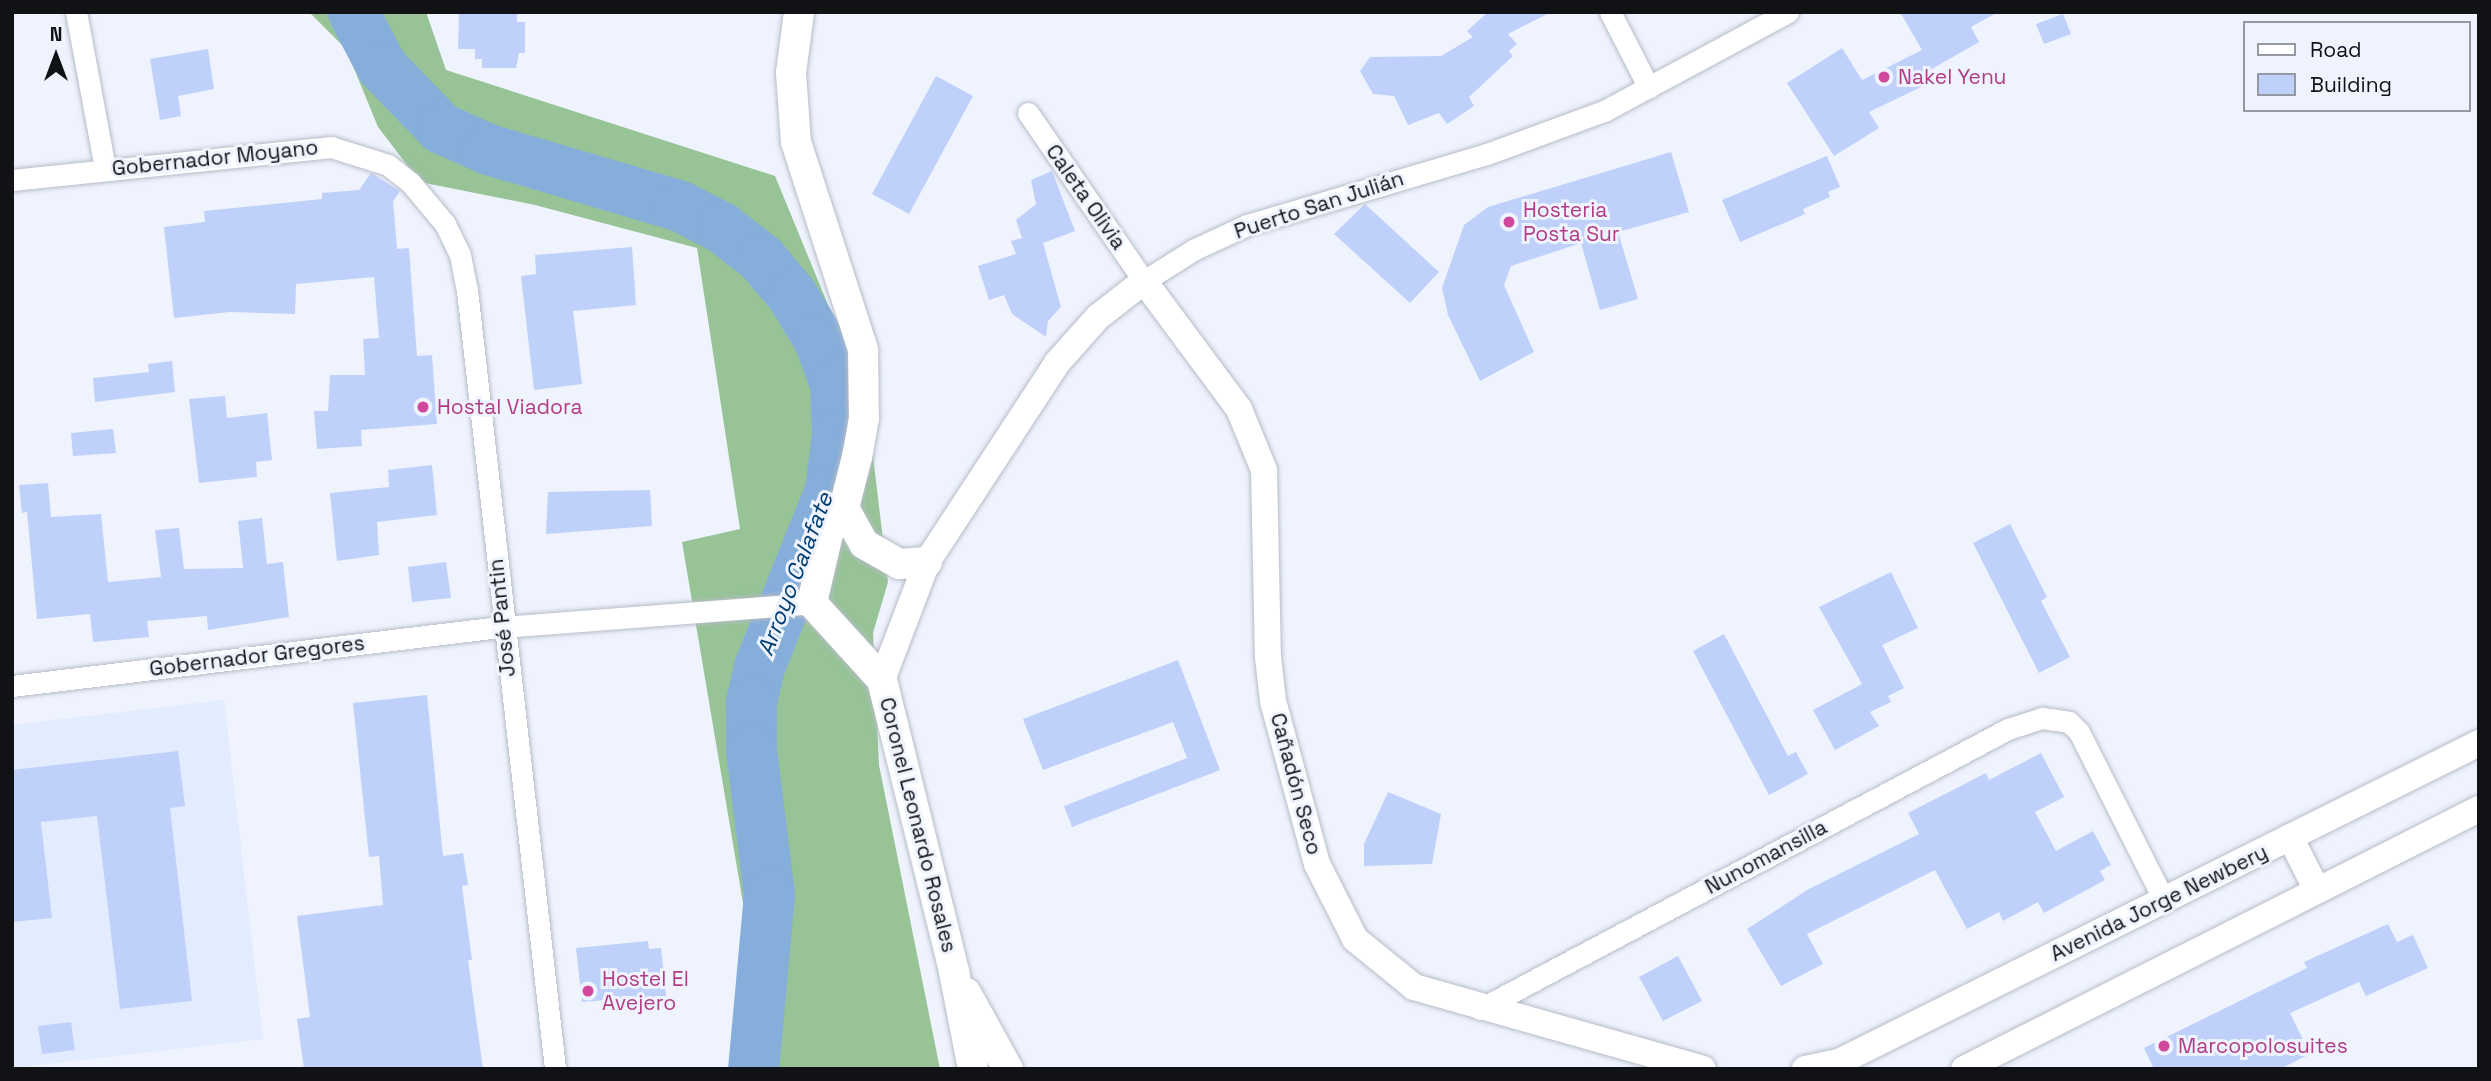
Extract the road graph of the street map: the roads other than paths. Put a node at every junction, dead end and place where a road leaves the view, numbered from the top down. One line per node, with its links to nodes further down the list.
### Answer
1 (76, 12): 7 (street)
2 (799, 12): 11 (main road)
3 (1609, 12): 5 (street)
4 (1788, 12): 5 (street, Puerto San Julián)
5 (1649, 88): 10 (street, Puerto San Julián)
6 (1028, 113): 10 (street, Caleta Olivia)
7 (105, 169): 8 (street, Gobernador Moyano); 9 (street, Gobernador Moyano)
8 (12, 180)
9 (410, 182): 14 (street, José Pantin)
10 (1144, 281): 12 (street, Puerto San Julián); 23 (street, Cañadón Seco)
11 (844, 508): 12 (main road); 13 (main road)
12 (927, 562): 15 (street, Puerto San Julián)
13 (802, 604): 14 (street, Gobernador Gregores); 15 (main road, Coronel Leonardo Rosales)
14 (503, 627): 16 (street, Gobernador Gregores); 25 (street, José Pantin)
15 (882, 680): 22 (main road, Coronel Leonardo Rosales)
16 (12, 686)
17 (2479, 743): 19 (street, Avenida Jorge Newbery)
18 (2479, 809): 20 (street)
19 (2290, 837): 20 (street); 21 (street, Avenida Jorge Newbery)
20 (2317, 890): 30 (street)
21 (2164, 900): 23 (street, Nunomansilla); 24 (street, Avenida Jorge Newbery)
22 (954, 972): 26 (main road, Coronel Leonardo Rosales); 27 (main road, Coronel Leonardo Rosales)
23 (1480, 1009): 28 (street, Cañadón Seco)
24 (1841, 1065): 29 (street)
25 (555, 1069)
26 (973, 1069)
27 (1008, 1069)
28 (1703, 1069)
29 (1805, 1069)
30 (1964, 1069)

